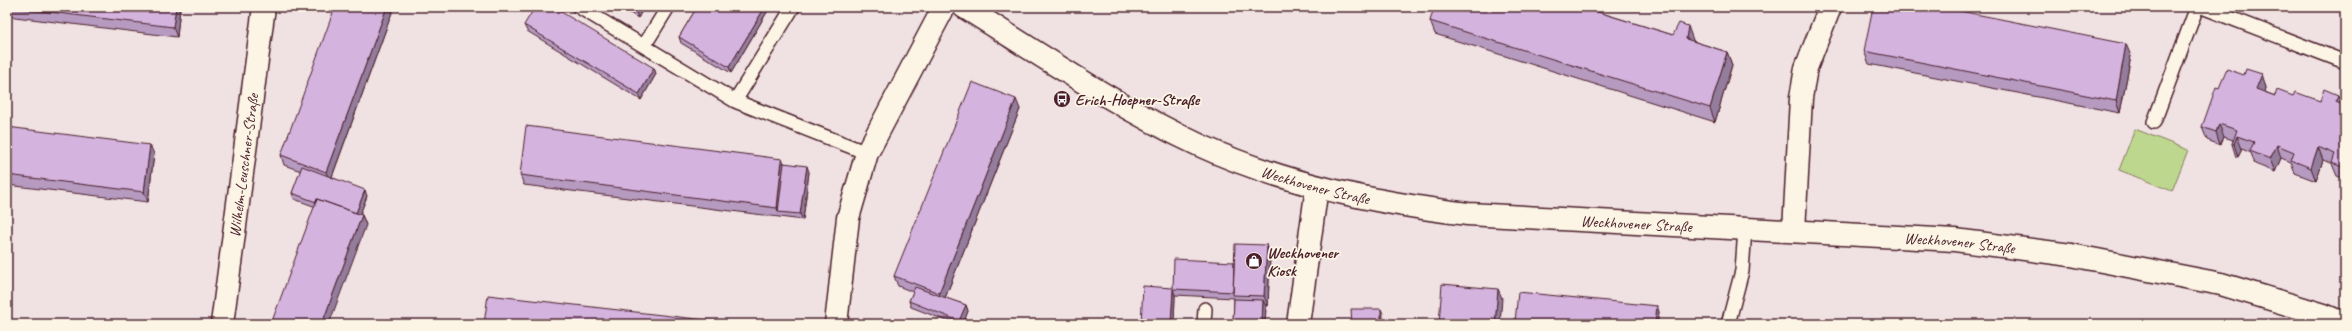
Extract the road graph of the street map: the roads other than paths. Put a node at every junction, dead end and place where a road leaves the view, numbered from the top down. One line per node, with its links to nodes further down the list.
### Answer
1 (264, 7): 19 (street, Wilhelm-Leuschner-Straße)
2 (579, 7): 10 (lane)
3 (668, 7): 10 (lane)
4 (793, 7): 12 (lane)
5 (944, 7): 14 (street)
6 (964, 7): 15 (street, Weckhovener Straße)
7 (1830, 7): 17 (street)
8 (2197, 7): 13 (lane)
9 (2202, 7): 11 (lane)
10 (644, 46): 12 (lane)
11 (2345, 62)
12 (735, 101): 14 (lane)
13 (2154, 122)
14 (867, 153): 20 (street)
15 (1317, 187): 16 (street, Weckhovener Straße); 22 (street)
16 (1746, 229): 17 (street, Weckhovener Straße); 23 (lane)
17 (1794, 232): 24 (street, Weckhovener Straße)
18 (1205, 309): 21 (lane)
19 (222, 324)
20 (836, 324)
21 (1204, 324)
22 (1298, 324)
23 (1728, 324)
24 (2345, 324)

